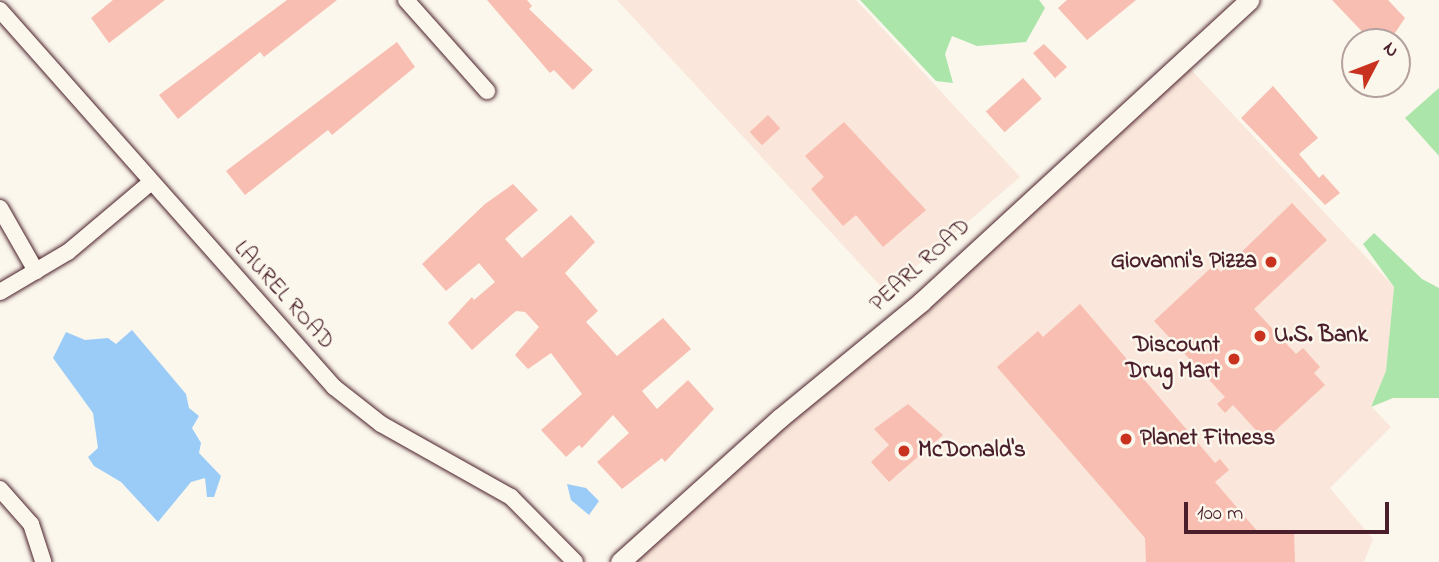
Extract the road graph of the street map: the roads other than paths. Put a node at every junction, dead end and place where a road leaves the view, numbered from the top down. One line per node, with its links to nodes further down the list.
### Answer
1 (406, 0): 4 (street)
2 (1249, 0): 12 (main road, PEARL ROAD)
3 (0, 10): 5 (street, LAUREL ROAD)
4 (487, 91)
5 (150, 183): 7 (street); 11 (street, LAUREL ROAD)
6 (0, 208): 7 (street)
7 (36, 271): 8 (street)
8 (0, 292)
9 (0, 489): 10 (street)
10 (43, 562)
11 (575, 562)
12 (620, 562)

